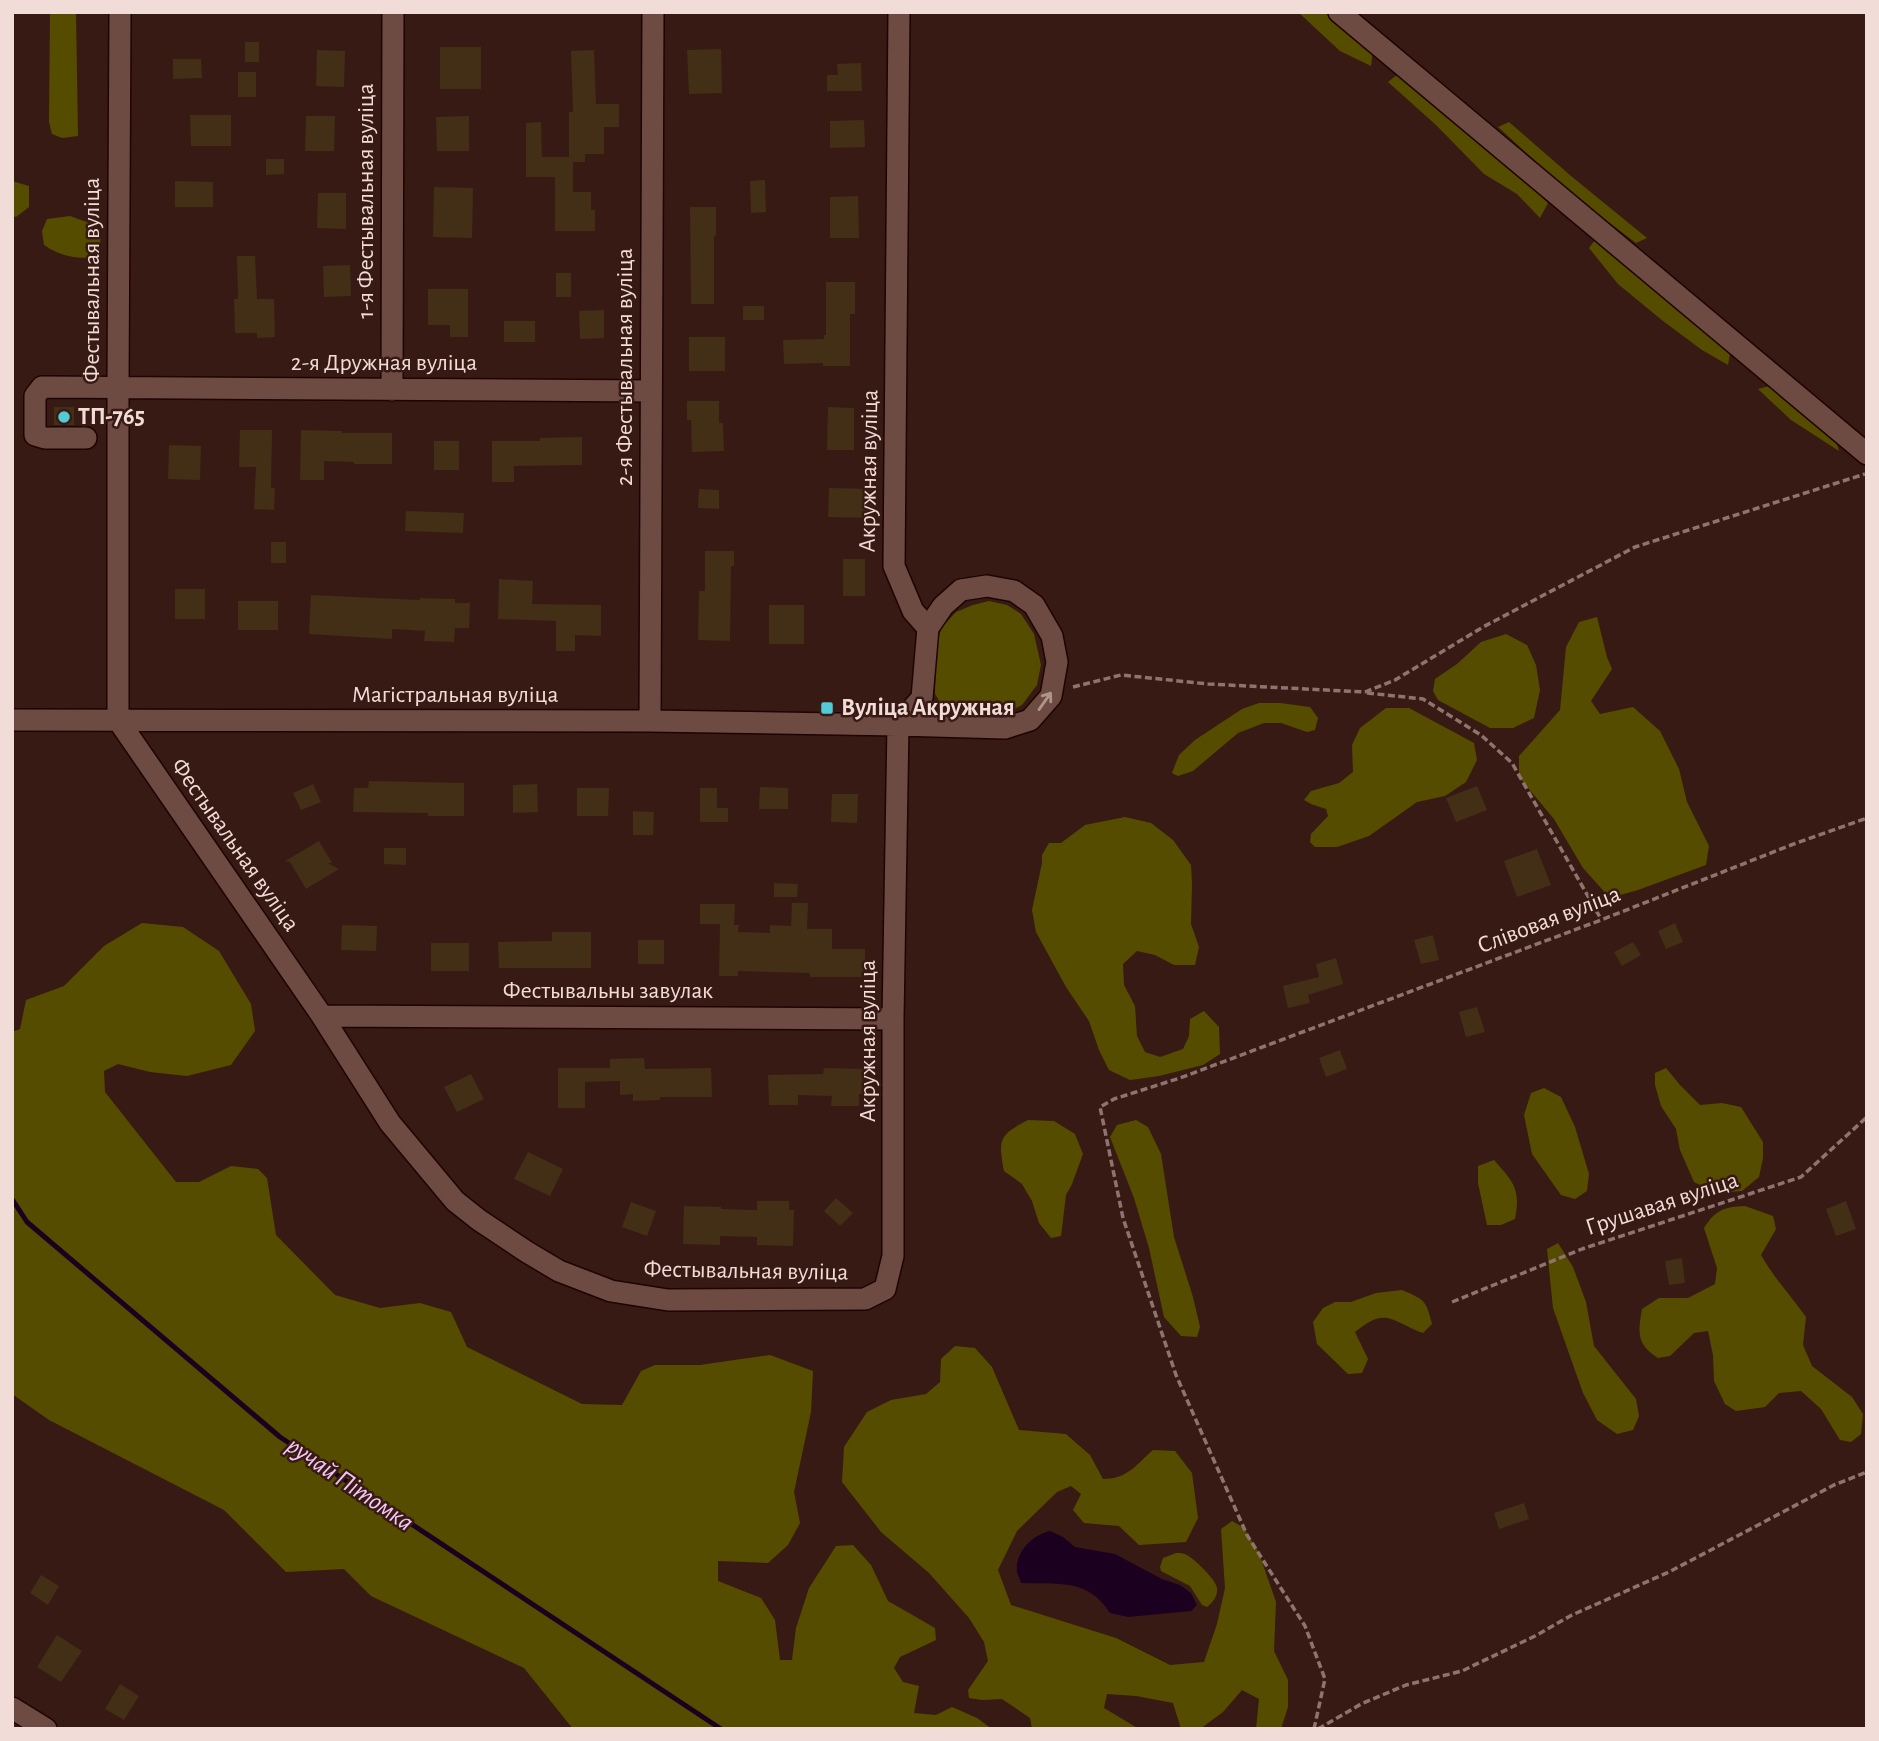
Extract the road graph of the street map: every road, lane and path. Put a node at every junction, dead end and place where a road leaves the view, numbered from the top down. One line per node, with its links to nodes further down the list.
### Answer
1 (120, 12): 6 (street, Фестывальная вуліца)
2 (393, 12): 7 (street, 1-я Фестывальная вуліца)
3 (653, 12): 8 (street, 2-я Фестывальная вуліца)
4 (900, 12): 12 (street, Акружная вуліца)
5 (1339, 12): 10 (street)
6 (118, 388): 7 (street, 2-я Дружная вуліца); 9 (street, 2-я Дружная вуліца); 16 (street, Фестывальная вуліца)
7 (392, 390): 8 (street, 2-я Дружная вуліца)
8 (651, 391): 17 (street, 2-я Фестывальная вуліца)
9 (86, 438)
10 (1867, 454)
11 (1867, 474): 13 (path)
12 (928, 628): 14 (street); 18 (street)
13 (1365, 692): 14 (path); 20 (path)
14 (1051, 696): 18 (street, Магістральная вуліца, one-way to 14)
15 (12, 720): 16 (street, Магістральная вуліца)
16 (118, 720): 17 (street, Магістральная вуліца); 21 (street, Фестывальная вуліца)
17 (650, 721): 18 (street, Магістральная вуліца)
18 (898, 724): 22 (street, Акружная вуліца)
19 (1867, 818): 20 (path, Слівовая вуліца)
20 (1601, 920): 29 (path, Слівовая вуліца)
21 (322, 1016): 22 (street, Фестывальны завулак); 24 (street, Фестывальная вуліца)
22 (893, 1019): 24 (street, Акружная вуліца)
23 (1867, 1117): 25 (path, Грушавая вуліца)
24 (885, 1289)
25 (1452, 1302)
26 (1867, 1472): 29 (path)
27 (12, 1707): 28 (street)
28 (46, 1729)
29 (1316, 1729)

